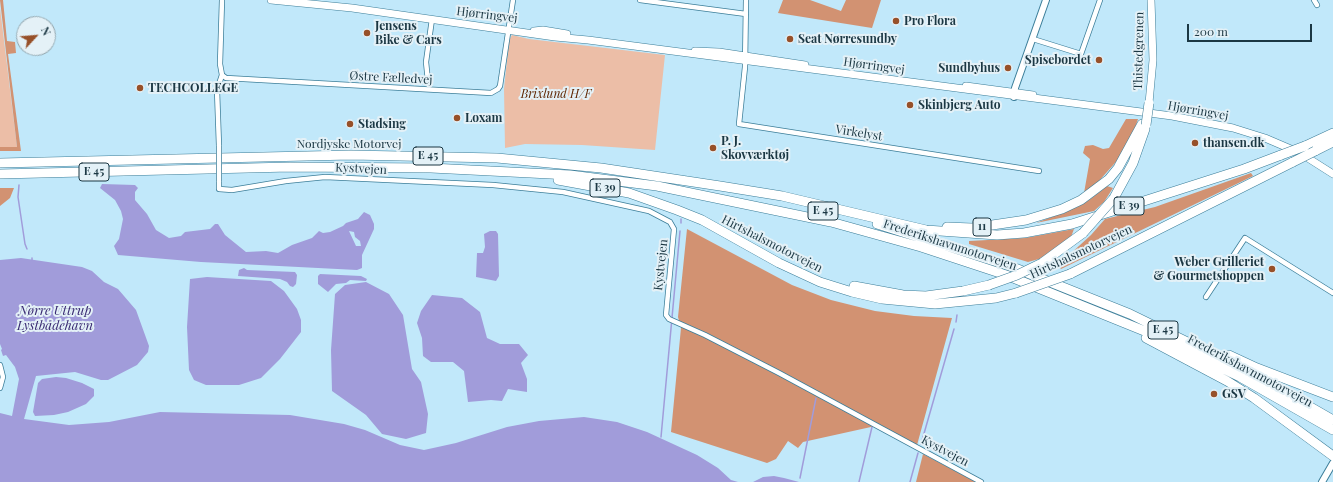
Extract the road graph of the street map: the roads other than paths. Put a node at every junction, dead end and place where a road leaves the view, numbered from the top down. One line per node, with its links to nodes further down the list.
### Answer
1 (271, 0): 10 (main road, Hjørringvej)
2 (513, 0): 14 (street, Østre Fælledvej)
3 (640, 0): 12 (street)
4 (746, 0): 12 (street)
5 (1046, 0): 15 (street)
6 (1100, 0): 15 (street)
7 (1151, 0): 20 (main road, Thistedgrenen / 11)
8 (1314, 0): 11 (street)
9 (221, 1): 17 (street)
10 (297, 1): 13 (main road, Hjørringvej)
11 (1317, 5)
12 (746, 14): 16 (street)
13 (432, 19): 14 (main road, Hjørringvej); 18 (street)
14 (508, 29): 16 (main road, Hjørringvej); 17 (street, Østre Fælledvej)
15 (1033, 39): 19 (street)
16 (745, 59): 19 (main road, Hjørringvej); 28 (street, Virkelyst)
17 (222, 75): 47 (street, Kystvejen, bridge)
18 (428, 81)
19 (1014, 94): 31 (main road, Hjørringvej)
20 (1149, 101): 21 (highway, 11, bridge)
21 (1144, 124): 34 (highway, 11); 35 (highway, 11, bridge)
22 (1333, 132): 34 (highway, Hirtshalsmotorvejen / E 39, bridge)
23 (1333, 142): 35 (highway, Hirtshalsmotorvejen / E 39, bridge)
24 (0, 158): 25 (highway)
25 (133, 160): 26 (highway, Nordjyske Motorvej / E 45); 33 (highway, Nordjyske Motorvej / E 45)
26 (0, 163)
27 (188, 169): 29 (highway, Nordjyske Motorvej / E 45); 30 (highway, Nordjyske Motorvej / E 45); 32 (highway)
28 (1039, 171)
29 (0, 174)
30 (531, 174): 35 (highway, Hirtshalsmotorvejen / E 39); 38 (highway, Frederikshavnmotorvejen / E 45)
31 (1333, 174)
32 (0, 179)
33 (720, 186): 34 (highway, Hirtshalsmotorvejen / E 39); 36 (highway, Frederikshavnmotorvejen / E 45)
34 (782, 196)
35 (727, 234)
36 (1072, 290): 42 (highway); 43 (highway, Frederikshavnmotorvejen / E 45)
37 (1333, 293): 39 (street)
38 (1058, 295): 44 (highway, Frederikshavnmotorvejen / E 45); 45 (highway)
39 (1206, 297)
40 (0, 366): 41 (street)
41 (0, 388)
42 (1333, 397)
43 (1333, 420)
44 (1333, 430)
45 (1333, 456)
46 (1333, 463): 48 (street)
47 (981, 482)
48 (1322, 482)

